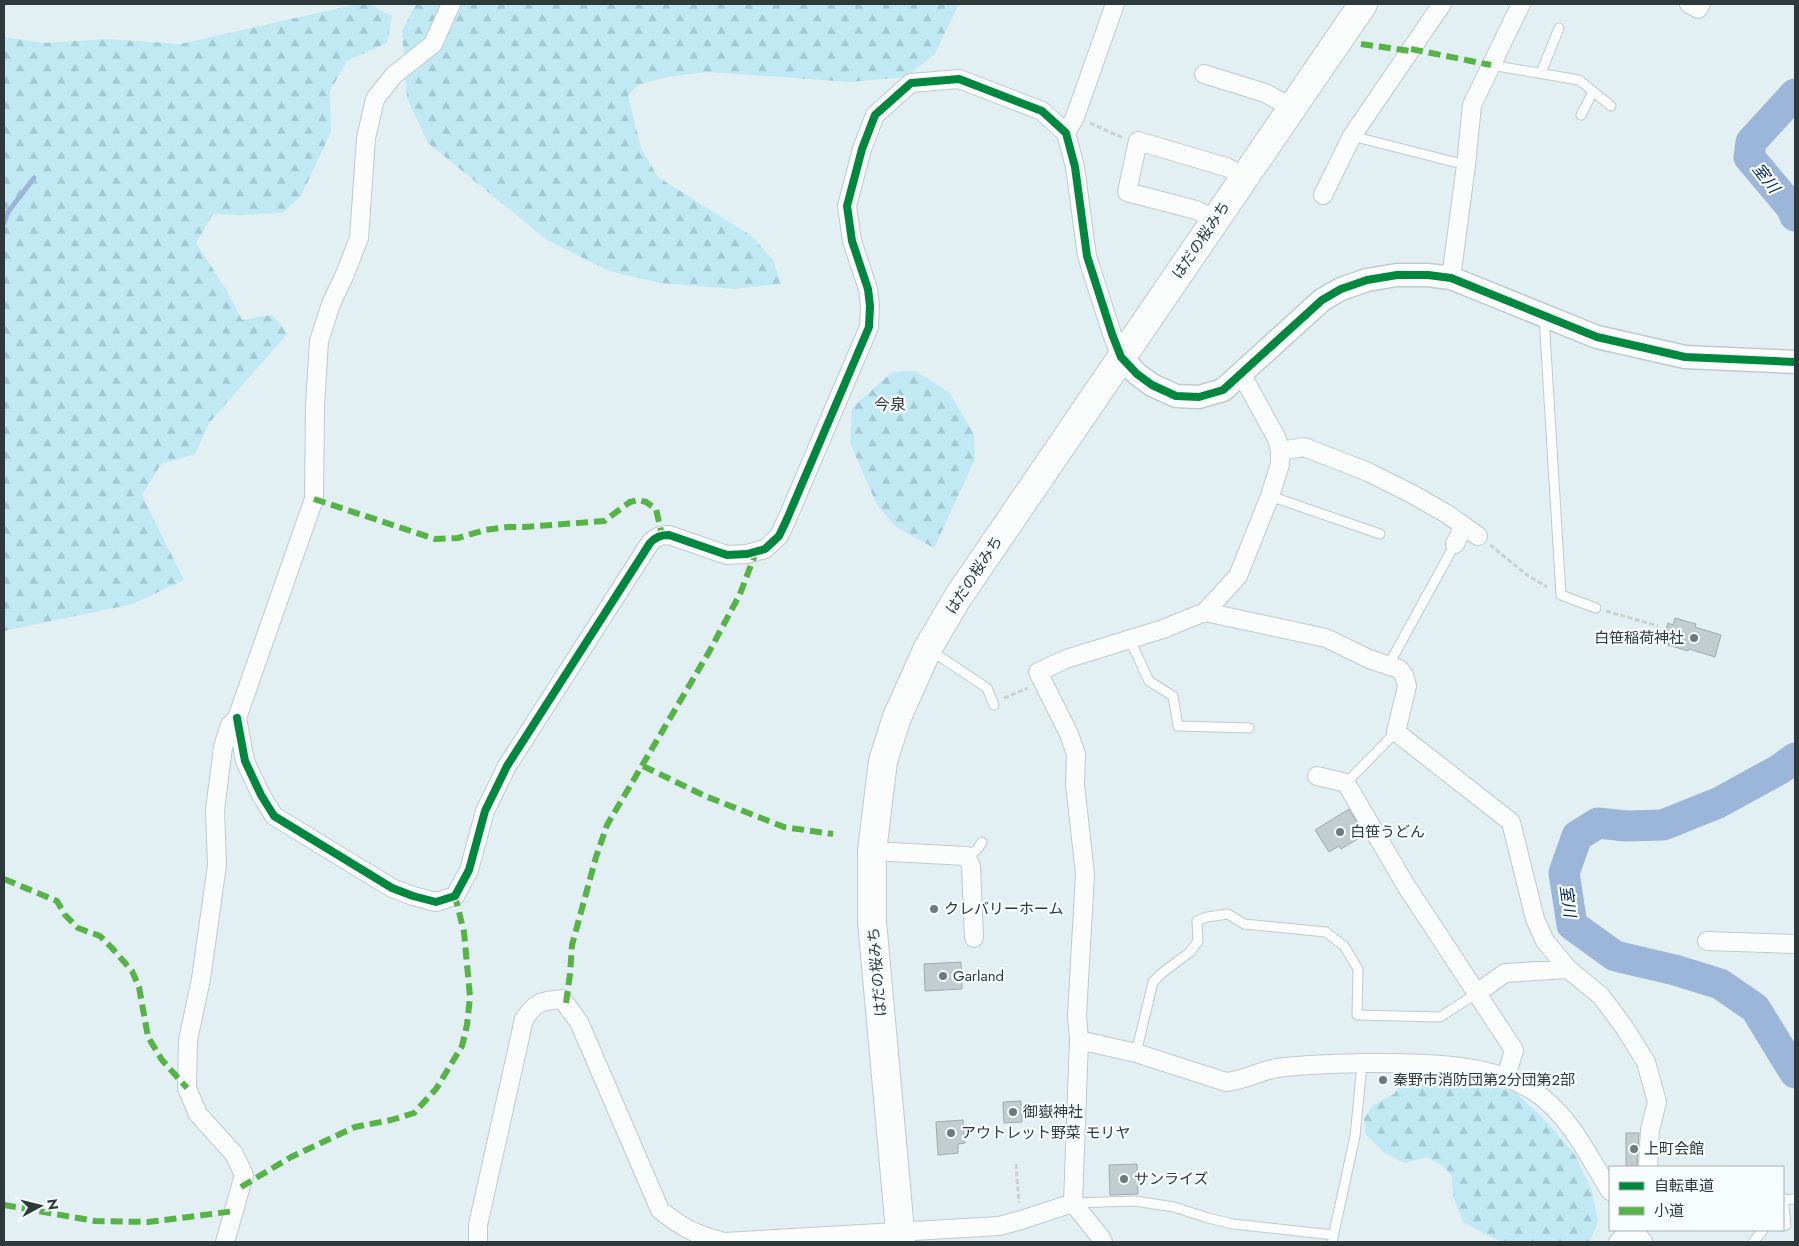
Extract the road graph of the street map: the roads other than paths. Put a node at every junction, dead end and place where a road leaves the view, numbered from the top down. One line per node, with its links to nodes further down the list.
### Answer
1 (451, 4): 37 (street)
2 (1115, 4): 16 (street)
3 (1362, 4): 14 (main road, はだの桜みち)
4 (1442, 4): 17 (street)
5 (1688, 4): 6 (street)
6 (1700, 4)
7 (1515, 6): 9 (street)
8 (1559, 28): 10 (lane)
9 (1491, 65): 10 (lane); 18 (street)
10 (1541, 73): 12 (lane)
11 (1204, 74): 14 (street)
12 (1593, 92): 13 (lane); 15 (lane)
13 (1611, 106)
14 (1292, 107): 19 (main road, はだの桜みち)
15 (1581, 115)
16 (1066, 133): 24 (street); 37 (street)
17 (1352, 136): 18 (lane); 20 (street)
18 (1466, 165): 22 (street)
19 (1244, 176): 21 (main road, はだの桜みち); 21 (street)
20 (1323, 195)
21 (1215, 220): 24 (main road, はだの桜みち)
22 (1451, 278): 23 (street); 26 (street)
23 (1544, 315): 25 (street); 31 (lane)
24 (1121, 357): 26 (street); 34 (main road, はだの桜みち)
25 (1795, 362)
26 (1242, 375): 27 (street)
27 (1280, 451): 28 (street); 30 (street)
28 (1270, 496): 29 (lane); 32 (street)
29 (1380, 534)
30 (1455, 544): 35 (lane)
31 (1596, 608)
32 (1205, 612): 33 (street); 35 (street)
33 (1130, 640): 38 (lane); 50 (street)
34 (928, 648): 36 (lane); 43 (main road, はだの桜みち)
35 (1388, 666): 39 (street)
36 (994, 703)
37 (237, 718): 64 (street)
38 (1249, 728)
39 (1396, 732): 41 (lane); 48 (street)
40 (1317, 776): 41 (street)
41 (1346, 783): 49 (street)
42 (982, 842): 44 (lane)
43 (872, 851): 44 (street); 62 (main road, はだの桜みち)
44 (966, 856): 45 (street)
45 (974, 938)
46 (1707, 941): 47 (street)
47 (1795, 944)
48 (1568, 970): 49 (street); 54 (street)
49 (1477, 993): 51 (lane); 53 (street)
50 (1079, 1040): 51 (street); 56 (street)
51 (1136, 1053): 52 (street)
52 (1362, 1064): 53 (street); 63 (lane)
53 (1506, 1077): 55 (street)
54 (1648, 1166)
55 (1609, 1189)
56 (1073, 1203): 62 (street); 63 (lane); 66 (street)
57 (1784, 1208): 58 (lane)
58 (1784, 1225)
59 (1632, 1231): 67 (street)
60 (1634, 1231): 68 (street)
61 (1762, 1231): 69 (lane)
62 (900, 1237): 65 (street)
63 (1333, 1239)
64 (225, 1242)
65 (478, 1242)
66 (1103, 1242)
67 (1618, 1242)
68 (1643, 1242)
69 (1753, 1242)

